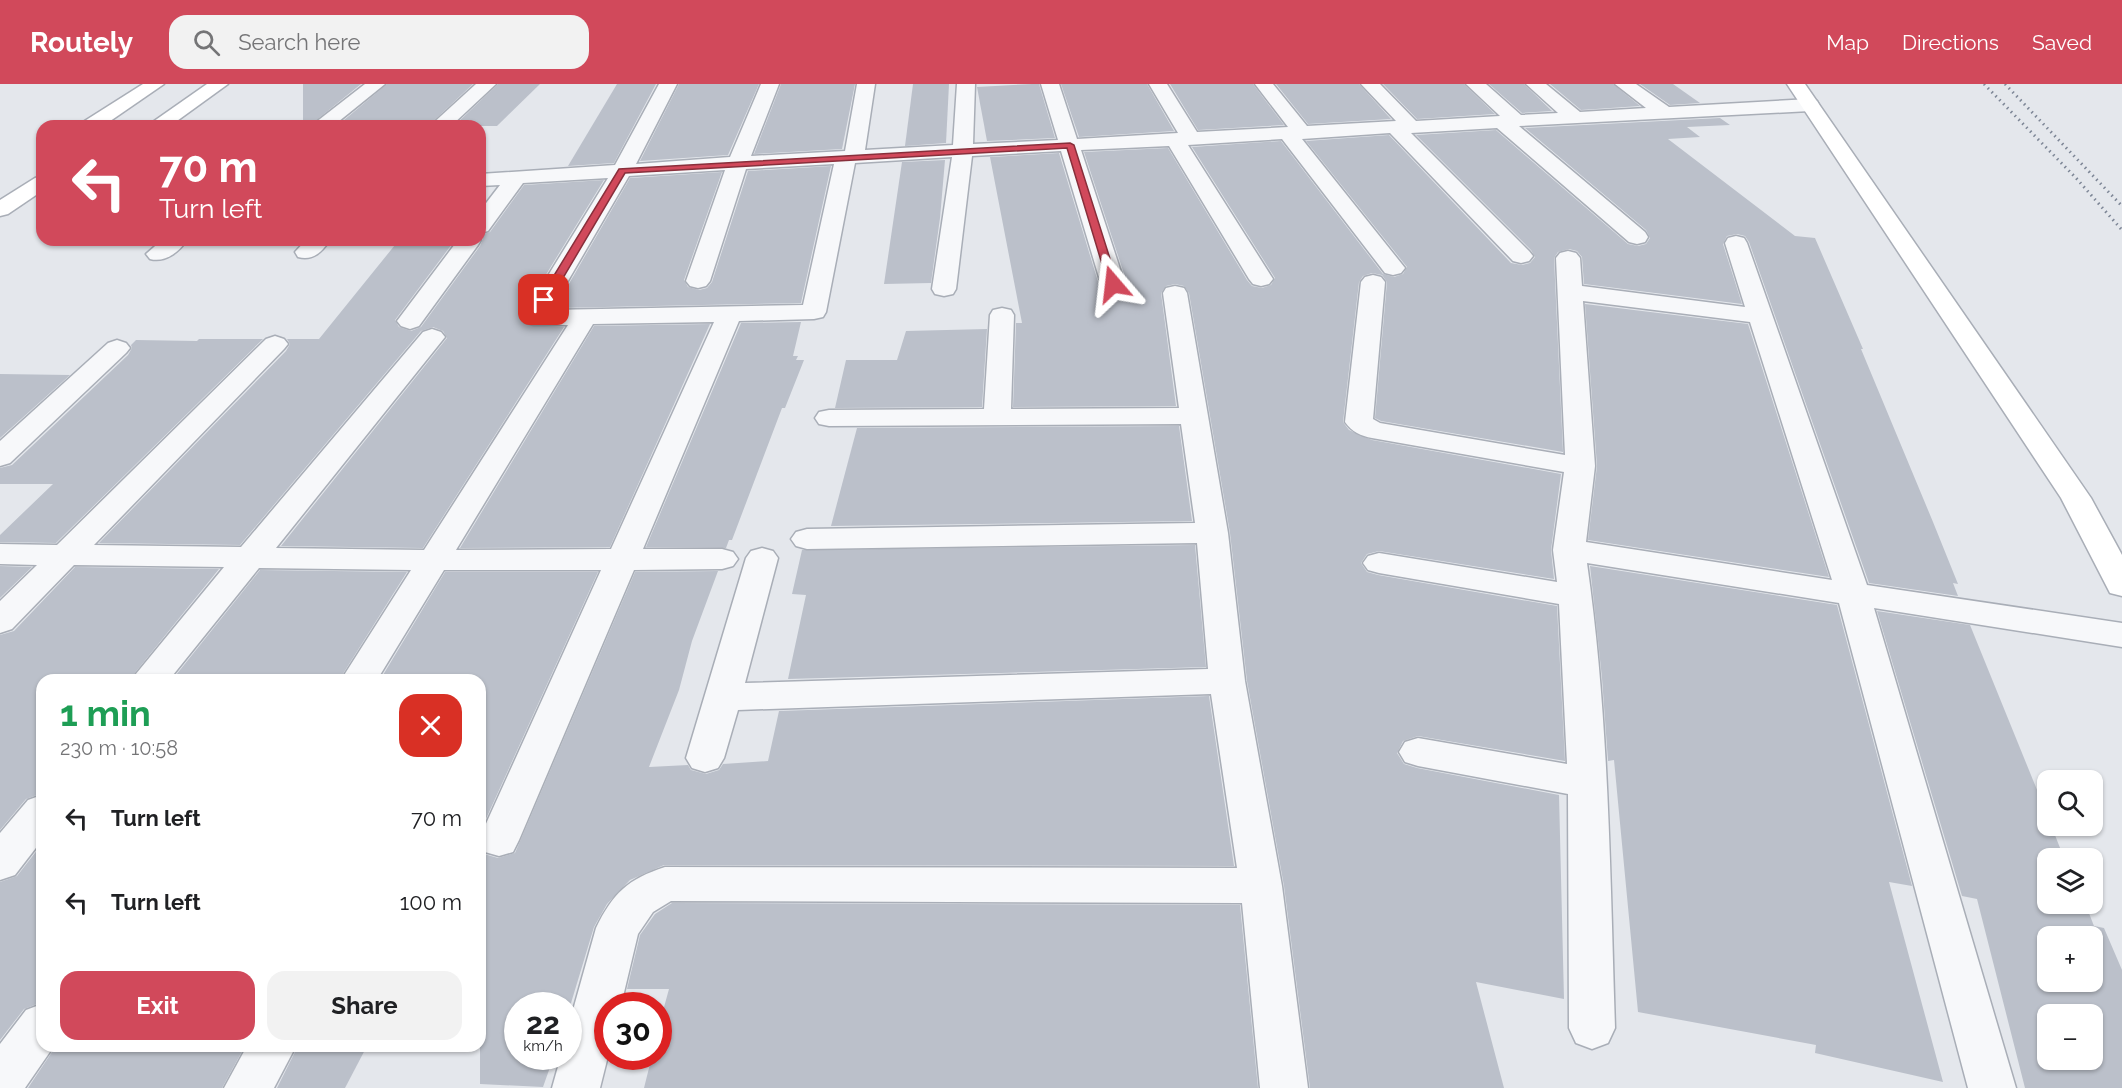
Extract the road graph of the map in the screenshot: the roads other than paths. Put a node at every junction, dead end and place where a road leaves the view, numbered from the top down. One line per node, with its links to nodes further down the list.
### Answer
1 (155, 84): 20 (street)
2 (219, 84): 21 (street)
3 (376, 84): 22 (street)
4 (487, 84): 23 (street)
5 (668, 84): 32 (street)
6 (770, 84): 31 (street)
7 (866, 84): 30 (street)
8 (966, 84): 29 (street)
9 (1050, 84): 28 (street)
10 (1158, 84): 27 (street)
11 (1264, 84): 26 (street)
12 (1370, 84): 25 (street)
13 (1475, 84): 24 (street)
14 (1534, 84): 19 (street)
15 (1624, 84): 18 (street)
16 (1796, 84): 17 (street)
17 (1810, 105): 18 (street); 71 (street)
18 (1665, 113): 19 (street)
19 (1576, 118): 24 (street)
20 (99, 120)
21 (166, 120)
22 (329, 120)
23 (447, 120)
24 (1510, 121): 25 (street); 38 (street)
25 (1403, 127): 26 (street); 41 (street)
26 (1295, 133): 27 (street); 59 (street)
27 (1183, 139): 28 (street); 43 (street)
28 (1070, 145): 29 (street); 45 (street)
29 (963, 151): 30 (street); 46 (street)
30 (850, 157): 31 (street); 49 (street)
31 (738, 163): 32 (street); 44 (street)
32 (622, 171): 33 (street); 52 (street)
33 (516, 178): 34 (street); 37 (street)
34 (486, 180)
35 (36, 186): 36 (street)
36 (0, 209)
37 (486, 218)
38 (1637, 237)
39 (1736, 243): 51 (street)
40 (467, 246): 65 (street)
41 (1521, 256)
42 (1568, 258): 47 (street)
43 (1261, 279)
44 (698, 281)
45 (1113, 284)
46 (944, 289)
47 (1570, 292): 51 (street); 59 (street)
48 (1175, 293): 55 (street)
49 (730, 314): 52 (street); 68 (street)
50 (1002, 315): 56 (street)
51 (1761, 316): 72 (street)
52 (585, 317): 67 (street)
53 (275, 344): 64 (street)
54 (117, 348): 58 (street)
55 (1194, 416): 56 (street); 60 (street)
56 (998, 417): 57 (street)
57 (829, 418)
58 (0, 457)
59 (1580, 466): 62 (street)
60 (1212, 533): 61 (street); 78 (street)
61 (807, 539)
62 (1569, 550): 72 (street); 73 (street)
63 (0, 554): 64 (street)
64 (64, 555): 65 (street); 74 (street)
65 (249, 556): 67 (street); 76 (street)
66 (762, 558): 79 (street)
67 (432, 560): 68 (street); 77 (street)
68 (624, 560): 69 (street); 84 (street)
69 (722, 560)
70 (1379, 563): 73 (street)
71 (2122, 585)
72 (1854, 595): 75 (street); 94 (street)
73 (1575, 596): 82 (street)
74 (0, 621)
75 (2122, 635)
76 (154, 674)
77 (363, 674)
78 (1227, 681): 79 (street); 86 (street)
79 (723, 697): 81 (street)
80 (1418, 752): 82 (street)
81 (705, 758)
82 (1587, 783): 87 (street)
83 (36, 818): 85 (street)
84 (500, 840)
85 (0, 863)
86 (1261, 886): 92 (street); 93 (street)
87 (1592, 1028)
88 (36, 1033): 90 (street)
89 (269, 1052): 91 (street)
90 (0, 1083)
91 (248, 1088)
92 (576, 1088)
93 (1284, 1088)
94 (1992, 1088)

